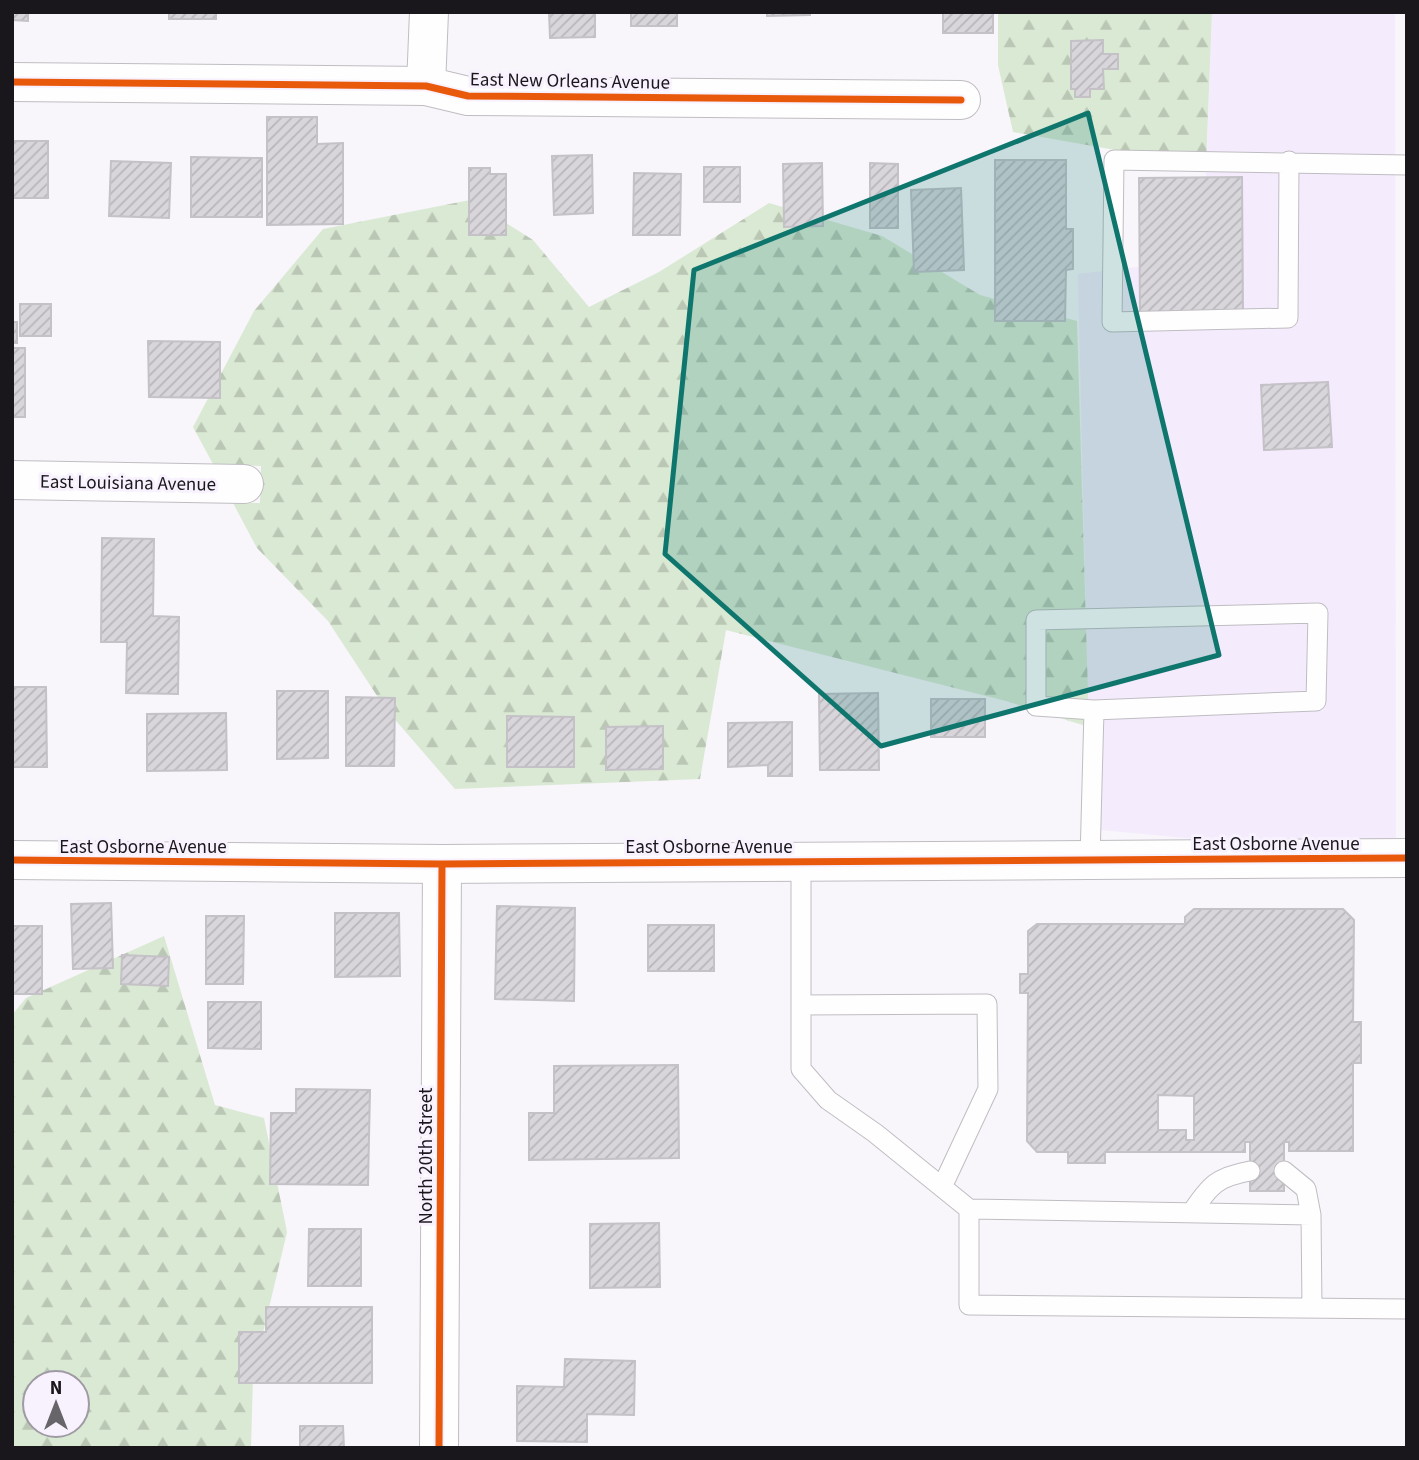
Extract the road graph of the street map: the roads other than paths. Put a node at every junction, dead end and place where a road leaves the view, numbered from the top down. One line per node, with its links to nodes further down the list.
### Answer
1 (429, 12): 3 (street)
2 (12, 82): 3 (street, East New Orleans Avenue)
3 (426, 86): 4 (street, East New Orleans Avenue)
4 (961, 100)
5 (1289, 161): 5 (lane); 6 (lane)
6 (1407, 165)
7 (12, 480): 8 (street, East Louisiana Avenue)
8 (244, 484)
9 (1094, 710): 9 (lane); 12 (lane)
10 (1407, 858): 12 (street, East Osborne Avenue)
11 (12, 860): 14 (street, East Osborne Avenue)
12 (1090, 860): 13 (street, East Osborne Avenue)
13 (801, 861): 14 (street, East Osborne Avenue); 15 (lane)
14 (442, 864): 24 (street, North 20th Street)
15 (802, 1004): 18 (lane); 18 (lane)
16 (1250, 1171): 20 (lane)
17 (1284, 1171): 21 (lane)
18 (942, 1187): 19 (lane)
19 (969, 1209): 20 (lane); 22 (lane)
20 (1192, 1212): 21 (lane)
21 (1311, 1215): 22 (lane)
22 (1312, 1308): 23 (lane)
23 (1407, 1309)
24 (439, 1448)

